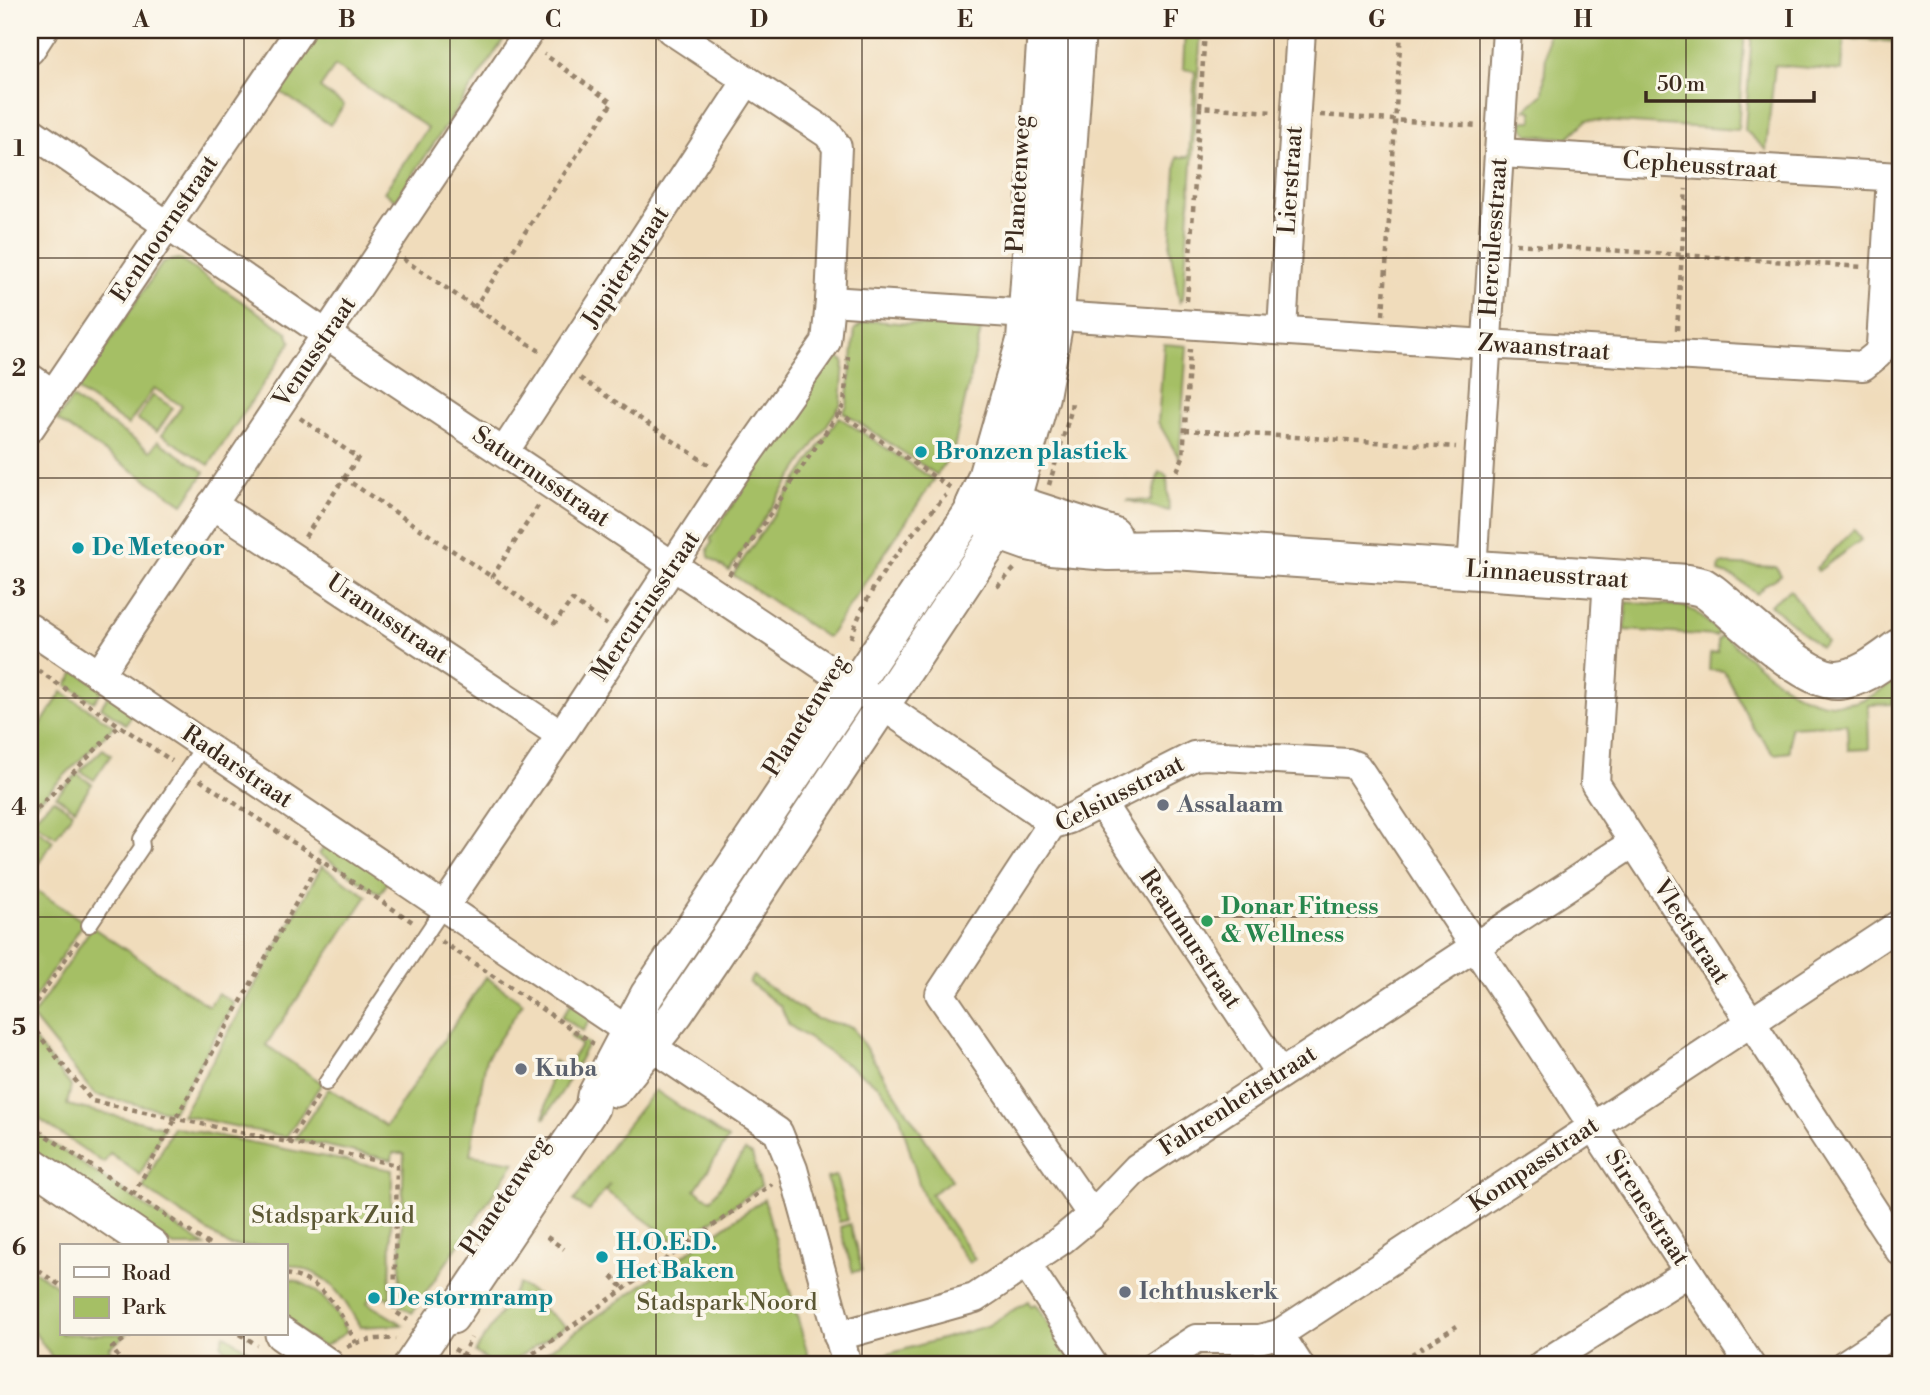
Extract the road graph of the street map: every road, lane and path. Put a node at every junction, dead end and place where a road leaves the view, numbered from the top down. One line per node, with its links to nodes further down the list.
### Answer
1 (43, 30): 11 (street)
2 (300, 30): 20 (street, Eenhoornstraat)
3 (671, 30): 12 (street, Mercuriusstraat)
4 (1046, 30): 26 (main road, Planetenweg)
5 (1076, 30): 26 (main road, Planetenweg)
6 (1205, 30): 13 (path)
7 (1301, 30): 14 (street, Lierstraat)
8 (1401, 30): 15 (path)
9 (1507, 30): 17 (street, Herculesstraat)
10 (527, 34): 25 (path); 29 (street, Venusstraat)
11 (30, 50)
12 (747, 81): 24 (street, Mercuriusstraat); 41 (street, Jupiterstraat)
13 (1200, 107): 14 (path); 27 (path)
14 (1295, 113): 15 (path); 28 (street, Lierstraat)
15 (1395, 121): 17 (path); 31 (path)
16 (30, 131): 20 (street, Saturnusstraat)
17 (1500, 140): 18 (street, Cepheusstraat); 21 (street, Herculesstraat)
18 (1688, 165): 19 (street, Cepheusstraat); 22 (path)
19 (1896, 177): 23 (street, Zwaanstraat)
20 (169, 226): 29 (street, Saturnusstraat); 35 (street, Eenhoornstraat)
21 (1494, 242): 22 (path); 32 (street, Herculesstraat)
22 (1681, 255): 23 (path); 33 (path)
23 (1885, 269): 33 (street, Zwaanstraat)
24 (830, 300): 26 (street); 30 (street, Mercuriusstraat)
25 (474, 308)
26 (1042, 313): 27 (street, Zwaanstraat); 45 (main road, Planetenweg)
27 (1188, 323): 28 (street, Zwaanstraat); 39 (path)
28 (1282, 330): 31 (street, Zwaanstraat)
29 (327, 335): 36 (street, Venusstraat); 41 (street, Saturnusstraat)
30 (826, 335): 37 (path); 48 (street, Mercuriusstraat)
31 (1381, 337): 32 (street, Zwaanstraat)
32 (1486, 344): 33 (street, Zwaanstraat); 40 (street, Herculesstraat)
33 (1675, 356)
34 (30, 378): 35 (street)
35 (53, 394): 38 (street, Eenhoornstraat)
36 (279, 404): 43 (path); 46 (street, Venusstraat)
37 (838, 412): 45 (path); 52 (path)
38 (30, 428)
39 (1185, 430): 40 (path); 42 (path)
40 (1480, 449): 49 (street, Herculesstraat)
41 (504, 452): 44 (street, Saturnusstraat)
42 (1177, 471)
43 (344, 478): 47 (path); 50 (path)
44 (552, 484): 48 (street, Saturnusstraat); 50 (path)
45 (979, 501): 49 (main road, Linnaeusstraat); 58 (street, Planetenweg); 58 (path, Planetenweg)
46 (212, 504): 47 (street, Uranusstraat); 57 (street, Venusstraat)
47 (292, 555): 60 (street, Uranusstraat)
48 (674, 566): 52 (street, Saturnusstraat); 54 (street, Mercuriusstraat)
49 (1472, 570): 51 (main road, Linnaeusstraat)
50 (492, 577): 54 (path)
51 (1608, 579): 55 (main road, Linnaeusstraat); 66 (street, Vleetstraat)
52 (716, 594): 58 (street, Saturnusstraat)
53 (30, 628): 57 (street, Radarstraat)
54 (625, 638): 60 (street, Mercuriusstraat)
55 (1900, 649)
56 (30, 664): 59 (path)
57 (99, 674): 61 (street, Radarstraat)
58 (858, 689): 65 (street, Saturnusstraat); 76 (street, Planetenweg)
59 (120, 725): 62 (path); 64 (path)
60 (561, 735): 68 (street, Mercuriusstraat)
61 (204, 745): 62 (lane); 68 (street, Radarstraat)
62 (187, 771): 67 (path); 69 (lane)
63 (1101, 803): 65 (street, Celsiusstraat); 72 (street, Celsiusstraat); 79 (street, Reaumurstraat)
64 (30, 816)
65 (1051, 825): 88 (street, Celsiusstraat)
66 (1633, 843): 72 (street, Fahrenheitstraat); 74 (street, Vleetstraat)
67 (320, 860): 71 (path); 81 (path)
68 (445, 906): 71 (lane); 76 (street, Radarstraat)
69 (89, 925): 73 (path)
70 (1900, 925): 74 (street, Kompasstraat)
71 (427, 932): 77 (path); 80 (lane)
72 (1475, 946): 79 (street, Fahrenheitstraat); 83 (street, Sirenestraat)
73 (30, 1011)
74 (1750, 1023): 83 (street, Kompasstraat); 93 (street, Vleetstraat)
75 (30, 1024): 81 (path)
76 (630, 1032): 77 (path); 86 (street, Radarstraat); 107 (street, Planetenweg)
77 (597, 1046): 78 (path)
78 (592, 1055)
79 (1280, 1074): 88 (street, Fahrenheitstraat)
80 (326, 1083): 84 (path)
81 (173, 1119): 84 (path); 87 (path)
82 (30, 1125): 87 (path)
83 (1593, 1126): 96 (street, Sirenestraat); 103 (street, Kompasstraat)
84 (288, 1143): 107 (path)
85 (30, 1163): 90 (street)
86 (793, 1169): 100 (path); 106 (street, Radarstraat)
87 (133, 1195): 91 (path)
88 (1092, 1215): 94 (street, Fahrenheitstraat)
89 (547, 1237): 92 (path)
90 (149, 1244)
91 (208, 1244)
92 (564, 1249)
93 (1900, 1251)
94 (1026, 1264): 106 (street, Fahrenheitstraat); 114 (street)
95 (30, 1265): 99 (path)
96 (1689, 1272): 118 (street); 119 (street, Sirenestraat)
97 (287, 1275): 108 (path)
98 (612, 1276): 100 (path)
99 (60, 1285)
100 (624, 1289): 112 (path)
101 (1457, 1326): 117 (path)
102 (1900, 1328): 120 (street)
103 (1279, 1334): 115 (street, Kompasstraat); 116 (street)
104 (129, 1336): 109 (path)
105 (285, 1336): 110 (street)
106 (838, 1336): 113 (street, Radarstraat)
107 (428, 1342): 108 (path); 111 (path)
108 (355, 1343): 110 (path)
109 (124, 1365)
110 (326, 1365)
111 (481, 1365)
112 (517, 1365)
113 (846, 1365)
114 (1093, 1365)
115 (1156, 1365)
116 (1298, 1365)
117 (1394, 1365)
118 (1542, 1365)
119 (1750, 1365)
120 (1844, 1365)

